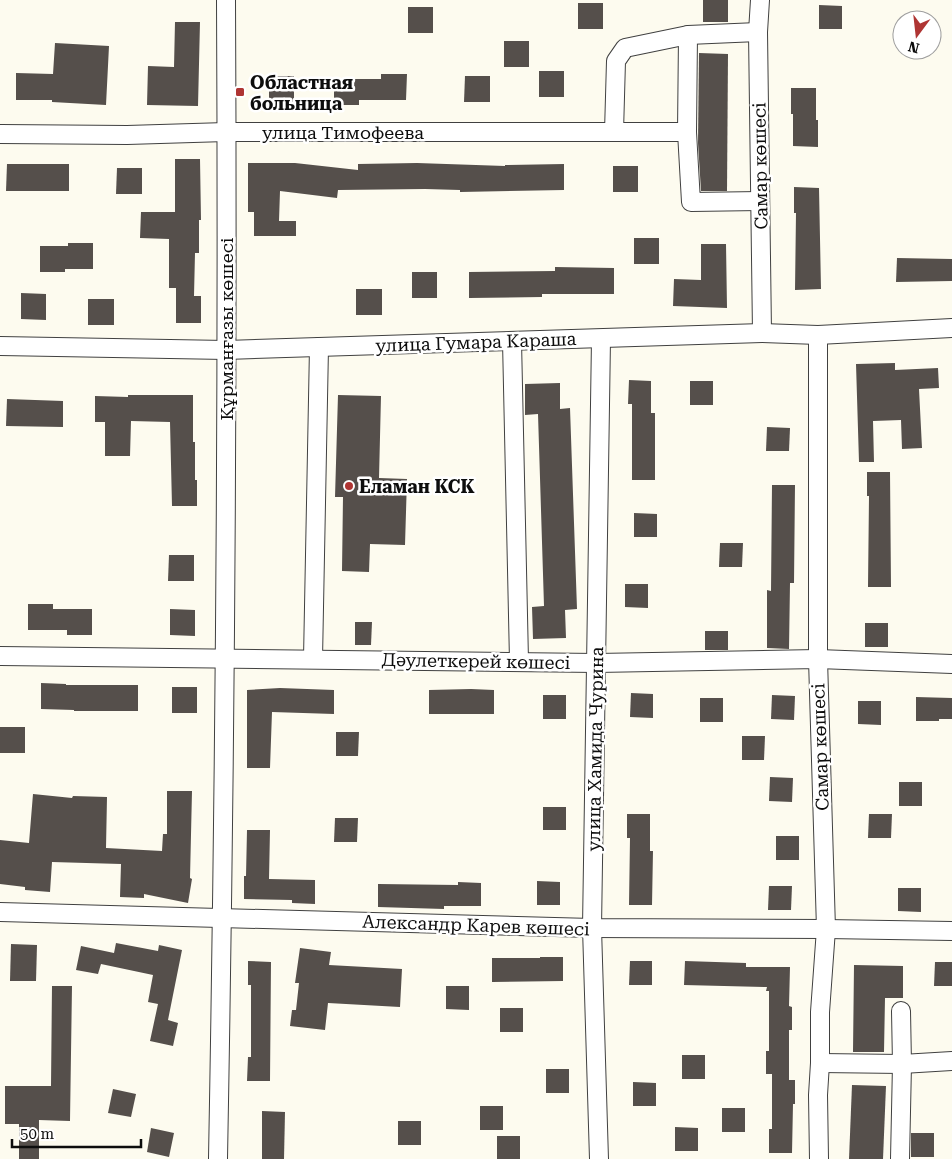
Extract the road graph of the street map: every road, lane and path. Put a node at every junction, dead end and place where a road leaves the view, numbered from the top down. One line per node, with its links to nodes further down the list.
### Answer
1 (226, 0): 5 (street, Құрманғазы көшесі)
2 (760, 0): 3 (street, Самар көшесі)
3 (758, 32): 4 (street); 9 (street, Самар көшесі)
4 (688, 35): 6 (street); 7 (street)
5 (226, 132): 6 (street, улица Тимофеева); 8 (street, улица Тимофеева); 17 (street, Құрманғазы көшесі)
6 (614, 132): 7 (street, улица Тимофеева)
7 (687, 132): 9 (street)
8 (0, 134)
9 (760, 201): 11 (street, Самар көшесі)
10 (952, 328): 12 (street, улица Гумара Караша)
11 (762, 333): 12 (street, улица Гумара Караша); 13 (street, улица Гумара Караша)
12 (818, 335): 21 (street, Самар көшесі)
13 (601, 339): 14 (street, улица Гумара Караша); 23 (street, улица Хамида Чурина)
14 (512, 341): 16 (street, улица Гумара Караша); 22 (street)
15 (0, 346): 17 (street, улица Гумара Караша)
16 (319, 347): 17 (street, улица Гумара Караша); 20 (street)
17 (226, 350): 19 (street, Құрманғазы көшесі)
18 (0, 656): 19 (street, Дәулеткерей көшесі)
19 (225, 658): 20 (street, Дәулеткерей көшесі); 26 (street, Құрманғазы көшесі)
20 (313, 659): 22 (street, Дәулеткерей көшесі)
21 (818, 659): 23 (street, Дәулеткерей көшесі); 24 (street, Дәулеткерей көшесі); 28 (street, Самар көшесі)
22 (519, 661): 23 (street, Дәулеткерей көшесі)
23 (596, 663): 27 (street, улица Хамида Чурина)
24 (952, 664)
25 (0, 912): 26 (street, Александр Карев көшесі)
26 (222, 918): 27 (street, Александр Карев көшесі); 34 (street, Құрманғазы көшесі)
27 (592, 928): 28 (street, Александр Карев көшесі); 35 (street, улица Хамида Чурина)
28 (826, 928): 29 (street, Александр Карев көшесі); 32 (street, Самар көшесі)
29 (952, 931)
30 (901, 1011): 33 (street)
31 (952, 1061): 33 (street)
32 (820, 1063): 33 (street); 36 (street, Самар көшесі)
33 (902, 1064): 37 (street)
34 (218, 1159)
35 (599, 1159)
36 (819, 1159)
37 (900, 1159)

